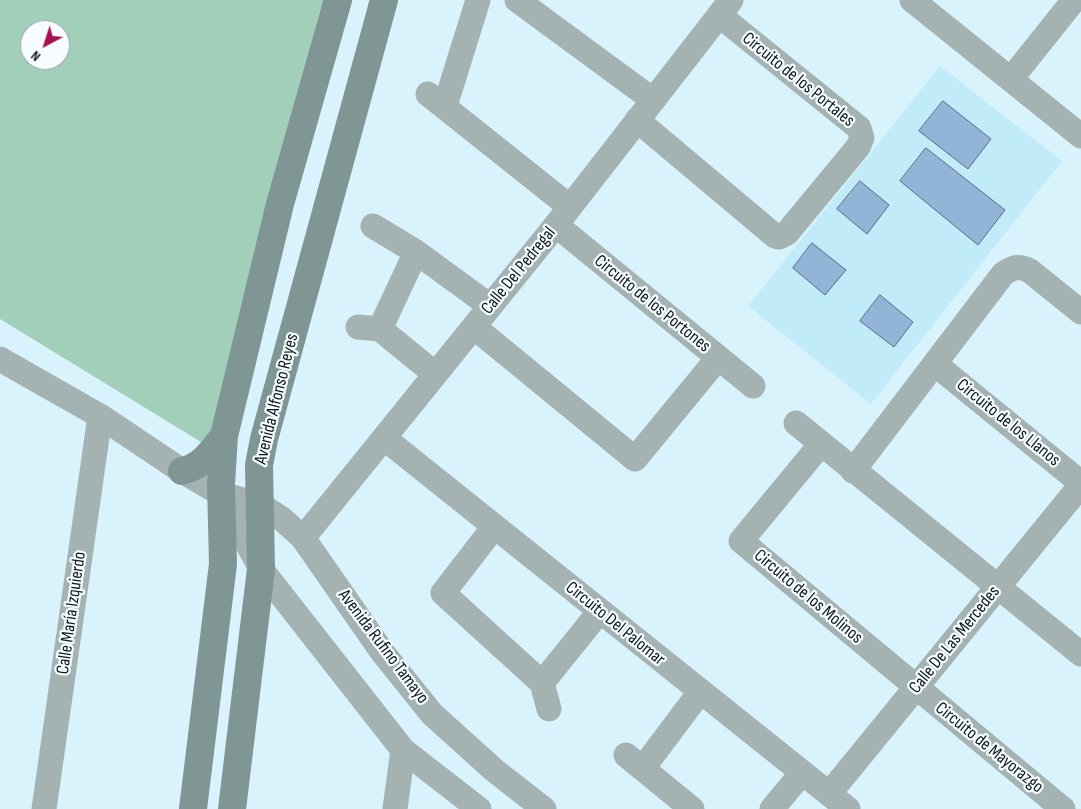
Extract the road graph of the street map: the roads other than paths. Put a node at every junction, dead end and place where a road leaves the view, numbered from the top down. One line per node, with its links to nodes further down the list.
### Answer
1 (338, 0): 25 (street)
2 (384, 0): 32 (street, Avenida Alfonso Reyes)
3 (478, 0): 12 (street, Circuito de los Portones)
4 (517, 0): 9 (street)
5 (912, 0): 8 (street)
6 (1074, 0): 8 (street)
7 (725, 8): 9 (street, Calle Del Pedregal); 10 (street, Circuito de los Portales)
8 (1011, 79): 11 (street)
9 (653, 100): 10 (street, Calle Del Pedregal)
10 (637, 120): 12 (street, Calle Del Pedregal)
11 (1081, 136)
12 (563, 216): 15 (street, Calle Del Pedregal); 18 (street, Circuito de los Portones)
13 (373, 226): 14 (street)
14 (416, 252): 15 (street); 21 (street)
15 (490, 306): 17 (street, Calle Del Pedregal)
16 (1081, 312): 20 (street)
17 (474, 327): 18 (street, Circuito de los Portones); 21 (street, Calle Del Pedregal)
18 (718, 358): 22 (street)
19 (0, 359): 23 (street, Avenida Rufino Tamayo)
20 (935, 364): 29 (street); 30 (street, Circuito de los Llanos)
21 (435, 374): 26 (street, Calle Del Pedregal)
22 (753, 386)
23 (100, 416): 28 (street, Avenida Rufino Tamayo); 46 (street, Calle María Izquierdo)
24 (796, 423): 27 (street)
25 (224, 436): 28 (street); 31 (street)
26 (384, 438): 33 (street, Circuito Del Palomar); 34 (street, Calle Del Pedregal)
27 (821, 444): 29 (street); 40 (street, Circuito de los Molinos)
28 (182, 471): 31 (street, Avenida Rufino Tamayo)
29 (854, 471): 36 (street)
30 (1081, 484): 36 (street, Calle De Las Mercedes)
31 (221, 494): 32 (street, Avenida Rufino Tamayo); 35 (street); 47 (street)
32 (259, 504): 34 (street, Avenida Rufino Tamayo); 35 (street, Avenida Alfonso Reyes)
33 (494, 527): 37 (street, Circuito Del Palomar); 39 (street)
34 (304, 538): 51 (street, Avenida Rufino Tamayo)
35 (261, 569): 43 (street); 48 (street, Avenida Alfonso Reyes)
36 (998, 587): 38 (street); 40 (street, Calle De Las Mercedes)
37 (600, 611): 39 (street); 41 (street, Circuito Del Palomar)
38 (1081, 654)
39 (542, 683): 42 (street)
40 (916, 688): 45 (street, Calle De Las Mercedes); 54 (street, Circuito de Mayorazgo)
41 (700, 692): 44 (street, Circuito Del Palomar); 52 (street)
42 (549, 709)
43 (404, 750): 49 (street); 50 (street)
44 (802, 773): 45 (street, Circuito Del Palomar); 53 (street)
45 (839, 802)
46 (44, 809)
47 (193, 809)
48 (232, 809)
49 (395, 809)
50 (479, 809)
51 (544, 809)
52 (692, 809)
53 (772, 809)
54 (1063, 809)

